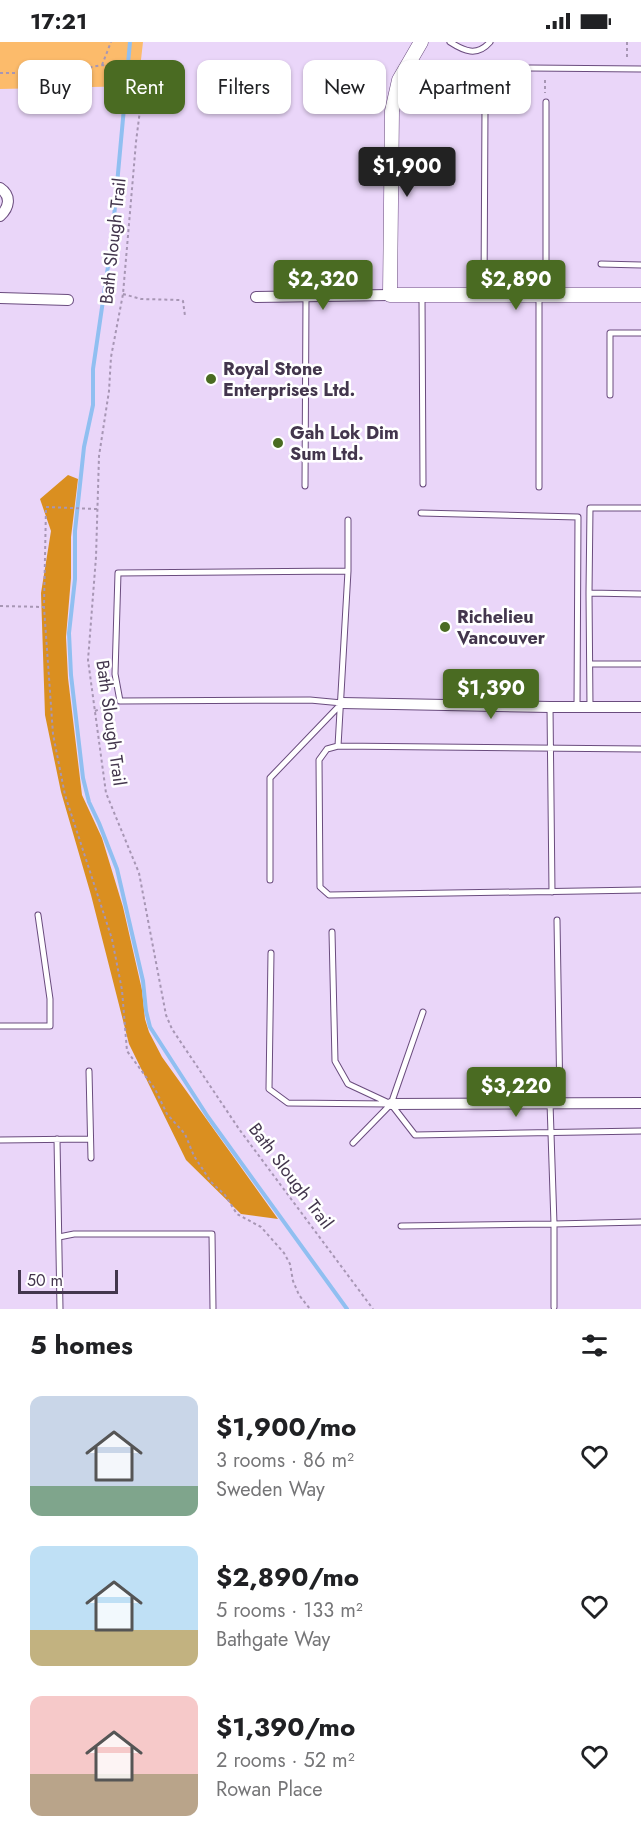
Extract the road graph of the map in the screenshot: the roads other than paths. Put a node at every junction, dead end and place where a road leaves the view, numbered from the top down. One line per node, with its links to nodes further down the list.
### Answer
1 (421, 42): 12 (street)
2 (450, 42): 3 (lane)
3 (489, 42)
4 (531, 68): 5 (lane)
5 (641, 69)
6 (546, 102): 15 (lane)
7 (485, 114): 14 (lane)
8 (0, 188): 9 (street)
9 (0, 216)
10 (601, 264): 11 (lane)
11 (641, 265)
12 (390, 295): 13 (street); 18 (street)
13 (422, 295): 14 (street); 23 (lane)
14 (484, 295): 15 (street)
15 (542, 295): 16 (street); 25 (lane)
16 (641, 295)
17 (256, 297): 18 (street)
18 (306, 297): 24 (lane)
19 (0, 298): 20 (street)
20 (68, 300)
21 (641, 333): 22 (lane)
22 (610, 394)
23 (423, 484)
24 (305, 486)
25 (539, 487)
26 (641, 508): 30 (lane)
27 (421, 513): 36 (lane)
28 (348, 520): 29 (lane)
29 (348, 571): 34 (lane); 34 (lane)
30 (590, 593): 31 (lane); 32 (lane)
31 (641, 594)
32 (590, 664): 33 (lane); 37 (lane)
33 (641, 664)
34 (342, 703): 35 (street); 39 (lane); 42 (lane)
35 (550, 707): 36 (street); 40 (lane)
36 (577, 707): 37 (street)
37 (591, 707): 38 (street)
38 (641, 707)
39 (338, 746): 40 (lane); 44 (lane)
40 (550, 748): 41 (lane); 44 (lane)
41 (641, 749)
42 (270, 880)
43 (641, 890): 44 (lane)
44 (552, 892)
45 (38, 915): 50 (lane)
46 (557, 920): 52 (lane)
47 (332, 932): 54 (lane)
48 (271, 953): 54 (lane)
49 (423, 1012): 54 (lane)
50 (0, 1026)
51 (89, 1071): 58 (lane)
52 (555, 1103): 53 (street); 54 (street); 56 (lane)
53 (641, 1103)
54 (391, 1104): 56 (lane); 60 (lane)
55 (641, 1131): 56 (lane)
56 (551, 1133): 63 (lane)
57 (57, 1139): 58 (lane); 59 (lane); 65 (lane)
58 (90, 1139): 61 (lane)
59 (0, 1140)
60 (353, 1143)
61 (90, 1158)
62 (641, 1222): 63 (lane)
63 (554, 1224): 64 (lane); 66 (lane)
64 (401, 1226)
65 (59, 1237): 67 (lane); 68 (lane)
66 (554, 1307)
67 (213, 1308)
68 (60, 1309)

